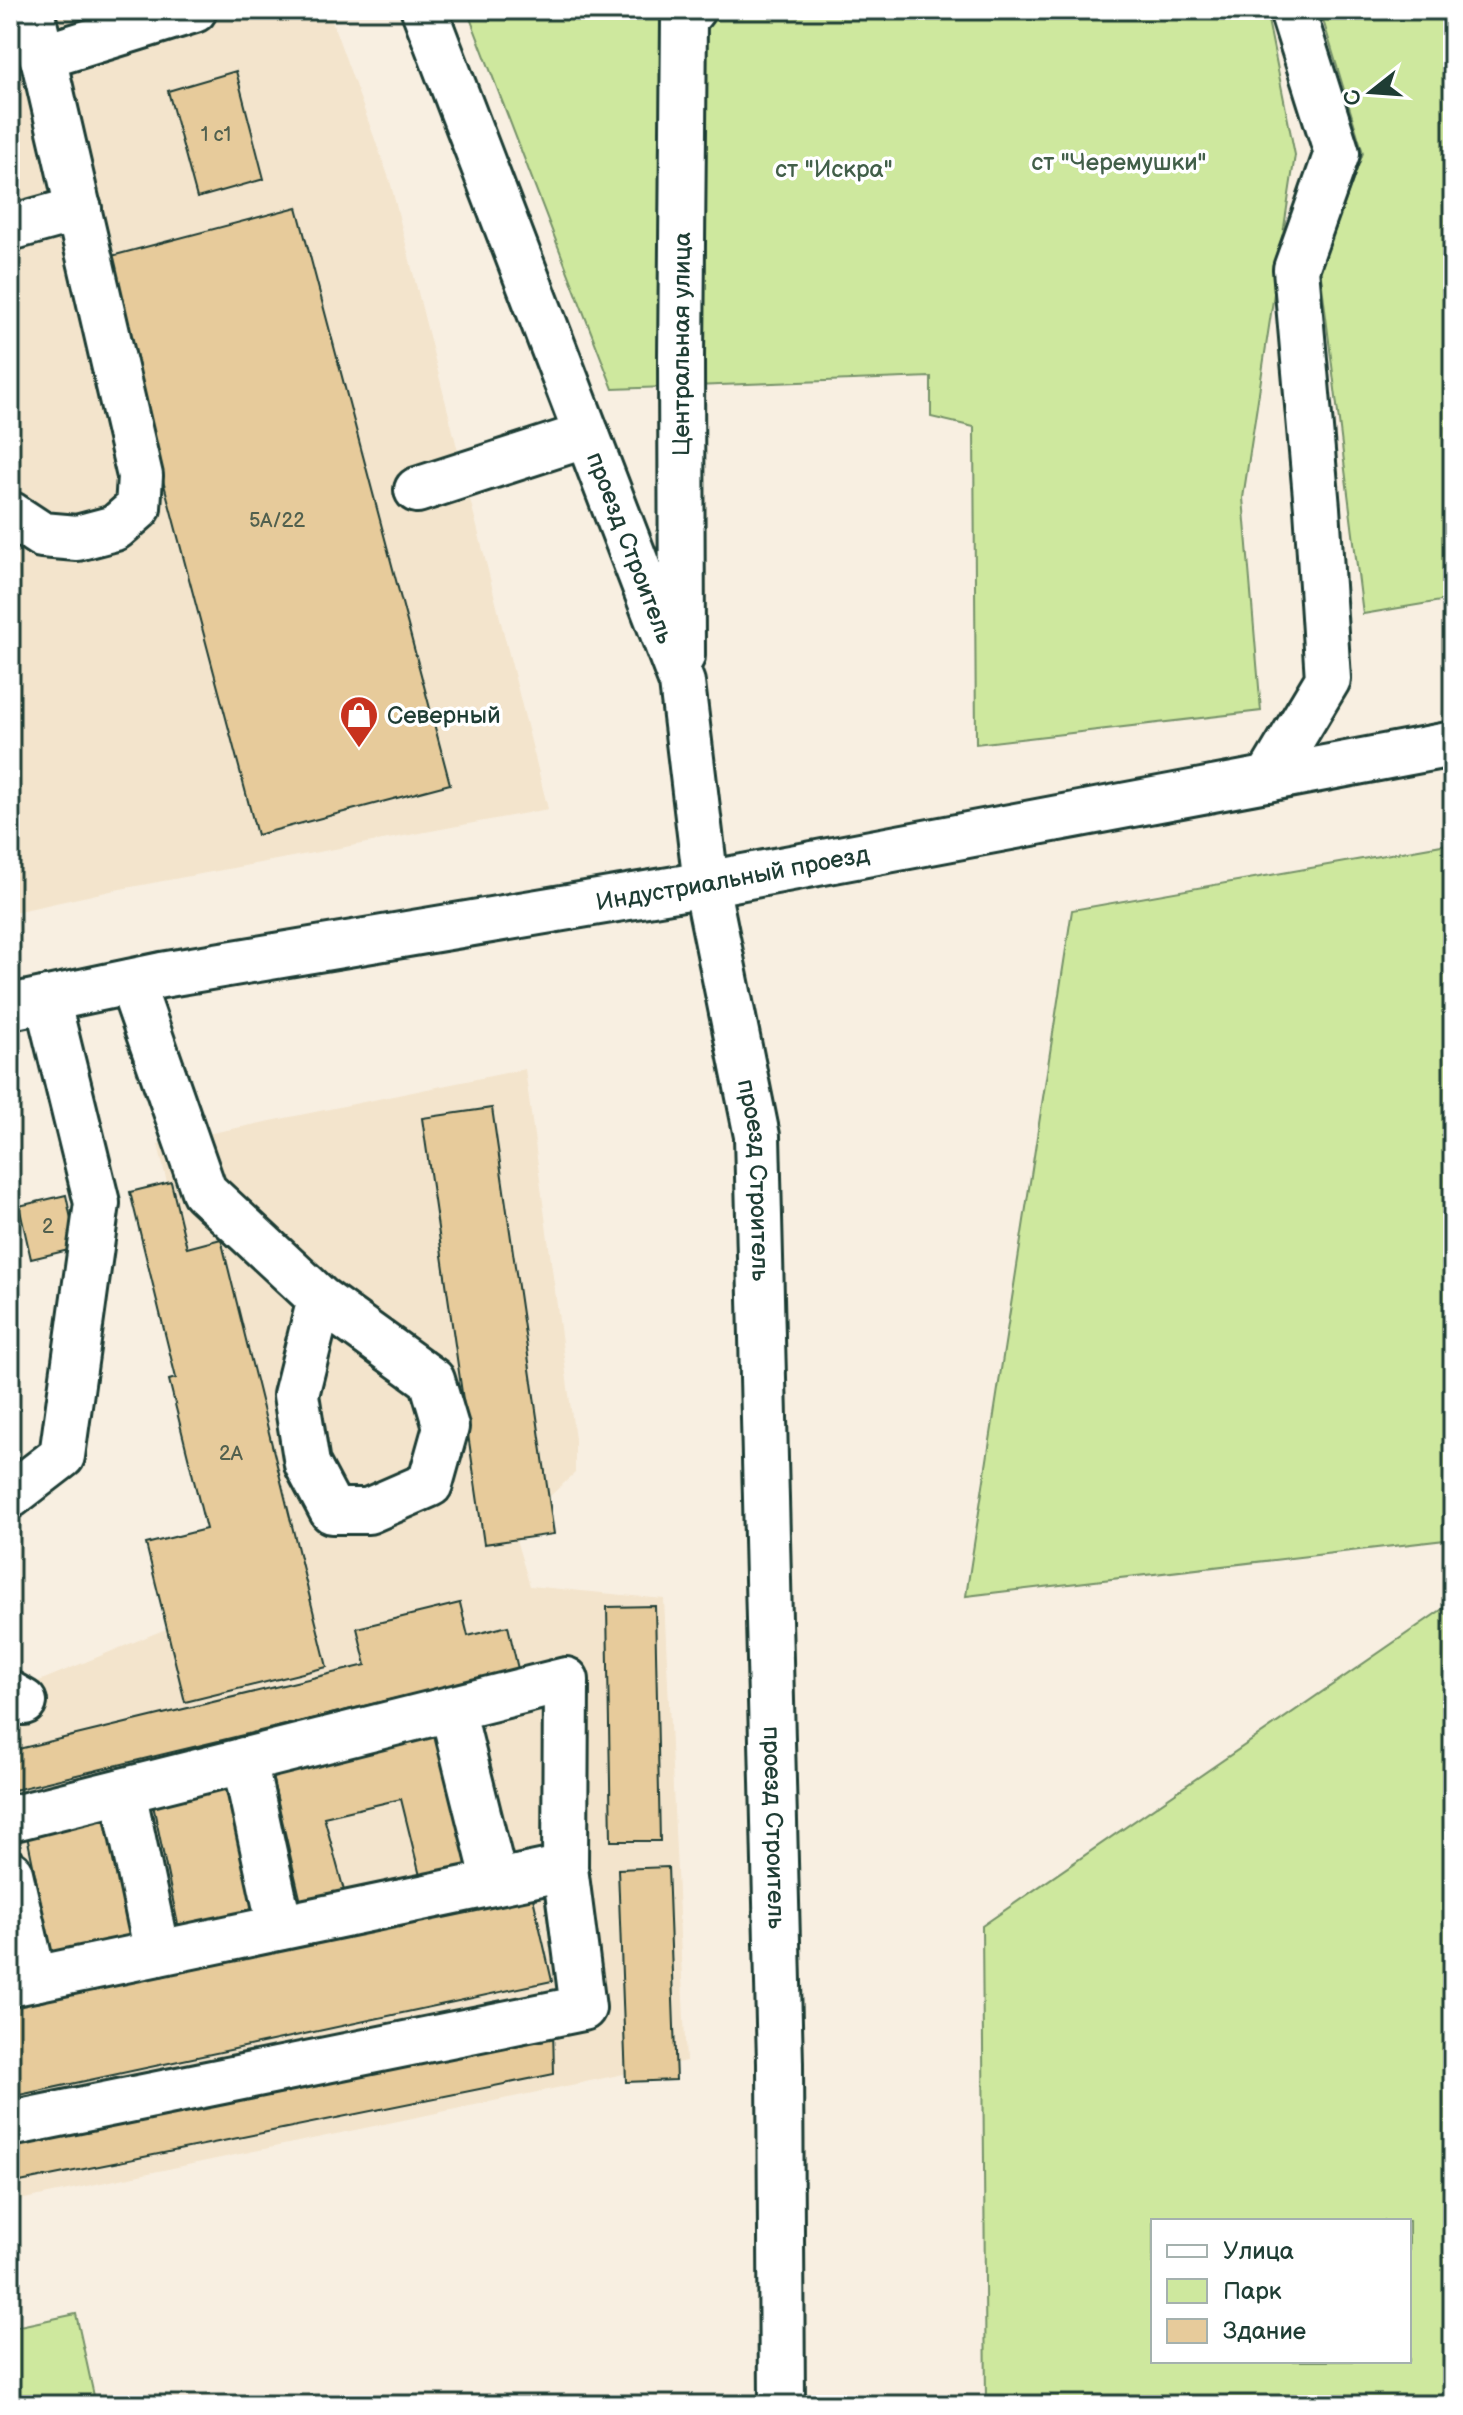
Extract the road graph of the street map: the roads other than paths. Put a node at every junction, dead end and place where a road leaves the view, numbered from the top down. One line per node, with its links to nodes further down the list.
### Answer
1 (31, 10): 6 (street)
2 (194, 10): 6 (street)
3 (424, 10): 9 (street, проезд Строитель)
4 (1292, 10): 14 (street)
5 (684, 13): 12 (street, Центральная улица)
6 (43, 57): 7 (street)
7 (79, 209): 8 (street); 11 (street)
8 (10, 228)
9 (587, 435): 10 (street); 12 (street, проезд Строитель)
10 (417, 490)
11 (10, 514)
12 (682, 683): 15 (street, проезд Строитель)
13 (1453, 744): 14 (street, Индустриальный проезд)
14 (1268, 779): 15 (street, Индустриальный проезд)
15 (706, 884): 16 (street, Индустриальный проезд); 31 (street, проезд Строитель)
16 (131, 982): 17 (street, Индустриальный проезд); 18 (street)
17 (29, 1003): 19 (street)
18 (320, 1299): 18 (street)
19 (10, 1496)
20 (452, 1709): 21 (street); 24 (street); 26 (street)
21 (244, 1760): 22 (street); 27 (street)
22 (123, 1791): 23 (street); 28 (street)
23 (10, 1819)
24 (565, 1868): 26 (street); 30 (street)
25 (10, 1873): 29 (street)
26 (495, 1882): 27 (street)
27 (280, 1927): 28 (street)
28 (157, 1953): 29 (street)
29 (22, 1981)
30 (10, 2124)
31 (782, 2405)

